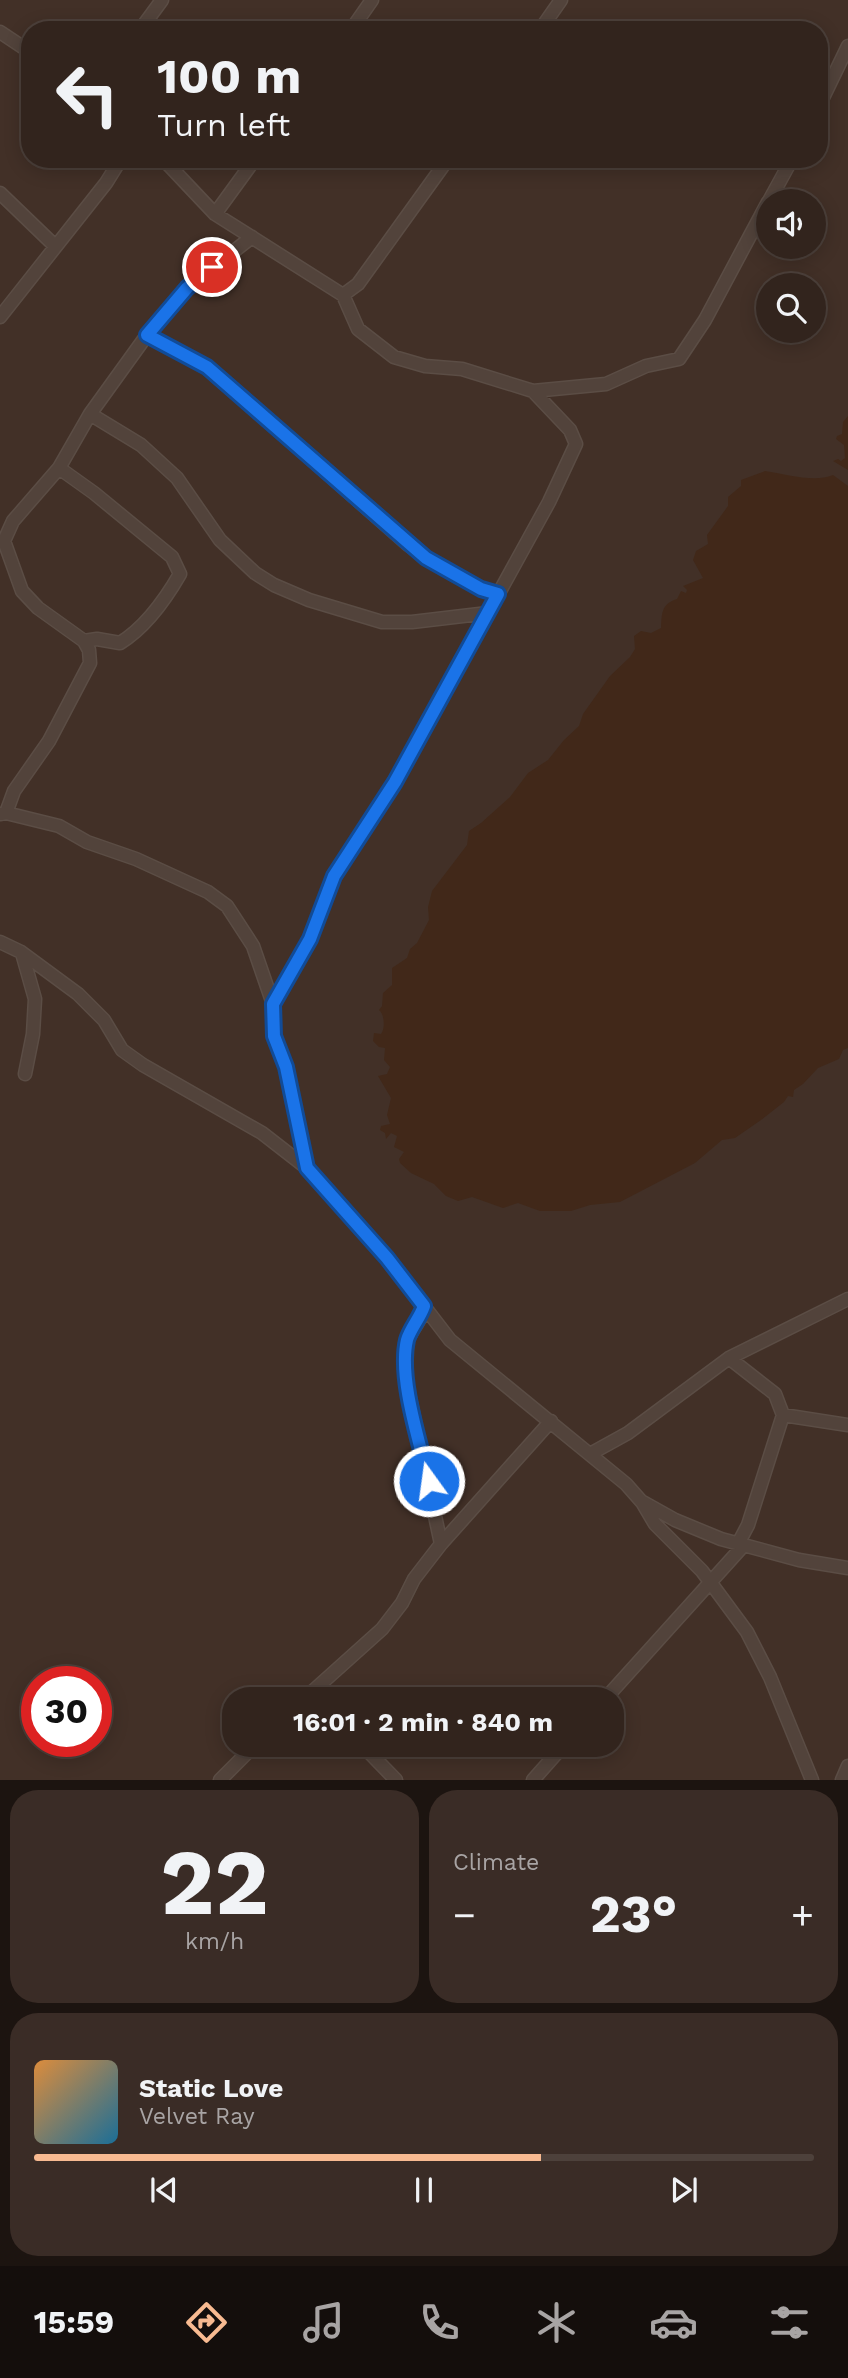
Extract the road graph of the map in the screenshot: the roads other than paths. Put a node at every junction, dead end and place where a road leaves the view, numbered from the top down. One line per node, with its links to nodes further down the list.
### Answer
1 (162, 0): 4 (street)
2 (372, 0): 5 (street)
3 (561, 0): 6 (street)
4 (147, 21)
5 (357, 21)
6 (547, 21)
7 (0, 32): 8 (street)
8 (21, 46)
9 (848, 46): 10 (street)
10 (828, 87)
11 (115, 168): 21 (street)
12 (172, 168): 18 (street)
13 (248, 168): 18 (street)
14 (441, 168): 22 (street)
15 (787, 168): 16 (street)
16 (776, 189)
17 (0, 193): 21 (street)
18 (215, 214): 20 (street)
19 (756, 226): 25 (street)
20 (251, 237): 22 (street); 24 (street)
21 (55, 246): 23 (street)
22 (343, 295): 25 (street)
23 (0, 317)
24 (147, 335): 26 (street); 29 (street)
25 (533, 391): 29 (street)
26 (90, 414): 27 (street); 30 (street)
27 (59, 468): 28 (street); 31 (street)
28 (2, 540): 31 (street)
29 (498, 594): 30 (street)
30 (488, 613): 35 (street)
31 (84, 642): 32 (street)
32 (3, 814): 35 (street)
33 (0, 942): 34 (street)
34 (21, 952): 36 (street); 37 (street)
35 (273, 1004): 37 (street)
36 (24, 1074)
37 (307, 1168): 39 (street)
38 (848, 1298): 40 (street)
39 (424, 1306): 42 (street); 46 (street)
40 (729, 1358): 41 (street); 44 (street)
41 (783, 1415): 43 (street); 47 (street)
42 (551, 1421): 44 (street); 46 (street)
43 (848, 1425)
44 (590, 1454): 45 (street)
45 (642, 1501): 47 (street); 49 (street)
46 (441, 1544): 50 (street)
47 (744, 1545): 48 (street); 49 (street)
48 (848, 1568)
49 (711, 1583): 51 (street); 56 (street)
50 (319, 1687)
51 (616, 1687)
52 (243, 1757): 57 (street)
53 (374, 1757): 58 (street)
54 (553, 1757): 59 (street)
55 (848, 1766): 60 (street)
56 (808, 1777)
57 (220, 1780)
58 (396, 1780)
59 (533, 1780)
60 (842, 1780)

